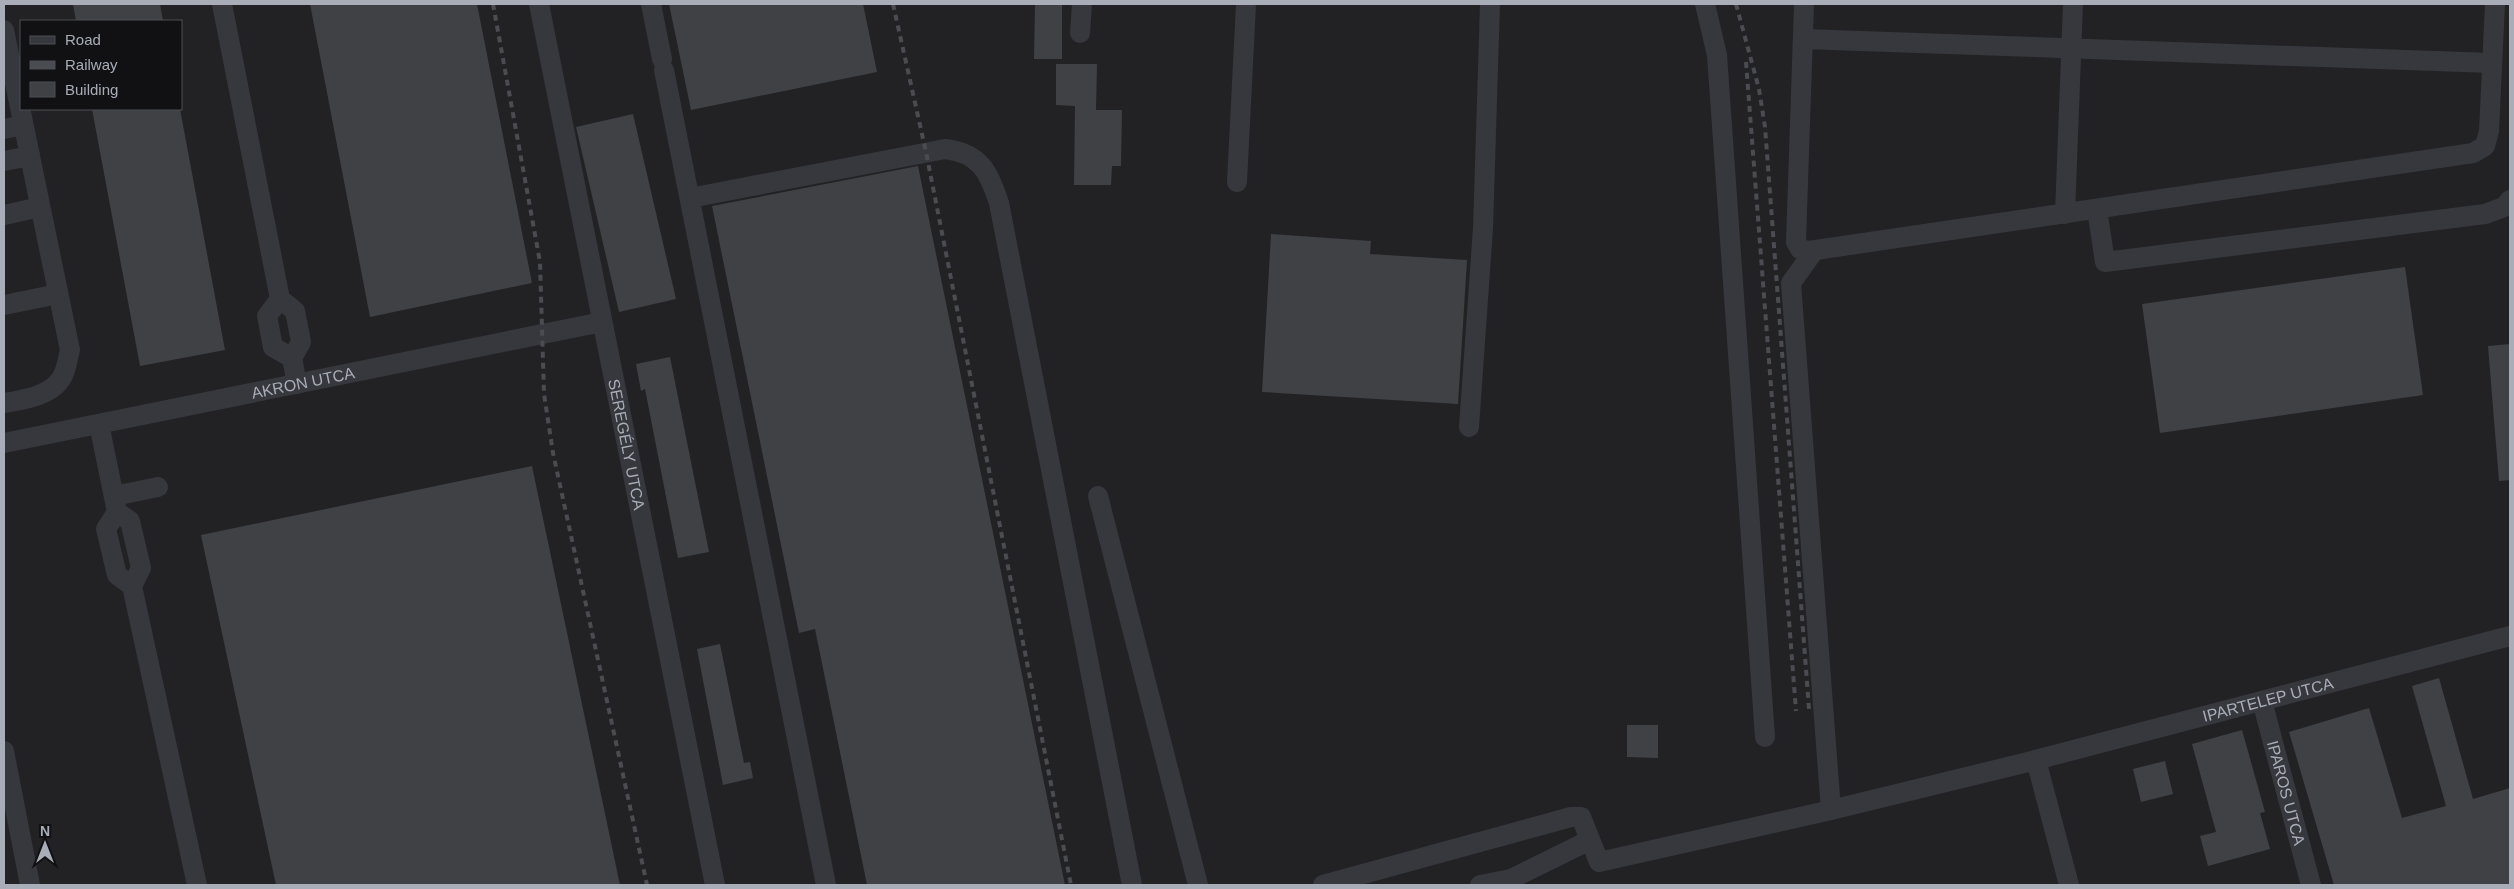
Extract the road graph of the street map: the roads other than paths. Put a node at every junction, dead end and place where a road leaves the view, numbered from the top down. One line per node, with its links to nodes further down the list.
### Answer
1 (222, 4): 30 (street)
2 (539, 4): 32 (street, SEREGÉLY UTCA)
3 (651, 4): 22 (street)
4 (1082, 4): 12 (street)
5 (1246, 4): 21 (street)
6 (1490, 4): 37 (street)
7 (1705, 4): 44 (street)
8 (1804, 4): 13 (street)
9 (2072, 4): 14 (street)
10 (2495, 4): 16 (street)
11 (4, 30): 15 (street)
12 (1080, 33)
13 (1803, 39): 14 (street); 28 (street)
14 (2071, 48): 16 (street); 26 (street)
15 (6, 54): 17 (street)
16 (2492, 63): 25 (street)
17 (23, 125): 18 (street); 19 (street)
18 (4, 129)
19 (30, 156): 20 (street); 24 (street)
20 (4, 162)
21 (1237, 182)
22 (690, 198): 53 (street); 54 (street)
23 (2510, 200): 25 (street)
24 (40, 207): 27 (street); 29 (street)
25 (2097, 209): 26 (street)
26 (2066, 214): 28 (street)
27 (4, 215)
28 (1814, 251): 47 (street)
29 (58, 294): 31 (street); 35 (street)
30 (280, 299): 33 (street); 33 (street)
31 (4, 305)
32 (602, 322): 34 (street, AKRON UTCA); 52 (street, SEREGÉLY UTCA)
33 (292, 358): 34 (street)
34 (297, 384): 36 (street, AKRON UTCA)
35 (4, 403)
36 (99, 424): 38 (street, AKRON UTCA); 41 (street)
37 (1469, 428)
38 (4, 443)
39 (158, 487): 41 (street)
40 (1098, 496): 55 (street)
41 (115, 504): 51 (street)
42 (2510, 636): 43 (street, IPARTELEP UTCA)
43 (2262, 701): 46 (street, IPARTELEP UTCA); 59 (street, IPAROS UTCA)
44 (1765, 737)
45 (4, 751): 50 (street)
46 (2030, 762): 47 (street, IPARTELEP UTCA); 58 (street)
47 (1831, 810): 48 (street, IPARTELEP UTCA)
48 (1590, 840): 49 (street); 56 (street)
49 (1512, 882): 57 (street)
50 (30, 885)
51 (197, 885)
52 (715, 885)
53 (826, 885)
54 (1132, 885)
55 (1198, 885)
56 (1323, 885)
57 (1480, 885)
58 (2069, 885)
59 (2311, 885)

